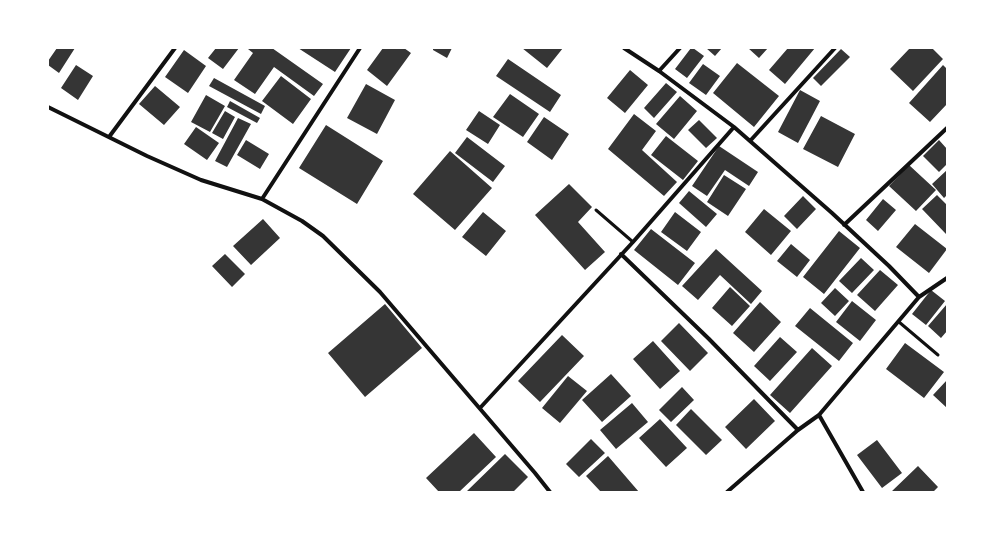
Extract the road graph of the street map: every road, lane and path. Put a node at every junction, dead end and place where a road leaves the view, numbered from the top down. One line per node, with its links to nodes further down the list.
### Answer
1 (175, 48): 10 (street)
2 (360, 48): 12 (street)
3 (624, 48): 6 (street)
4 (680, 48): 6 (street)
5 (835, 48): 11 (street)
6 (660, 71): 8 (street)
7 (48, 106): 10 (street)
8 (734, 127): 11 (street); 15 (street)
9 (947, 128): 14 (street)
10 (109, 137): 12 (street)
11 (750, 141): 14 (street)
12 (262, 200): 21 (street)
13 (596, 210): 15 (lane)
14 (844, 225): 18 (street)
15 (632, 242): 16 (street)
16 (621, 254): 21 (street); 23 (street)
17 (947, 278): 18 (street)
18 (920, 297): 19 (street)
19 (899, 322): 20 (lane); 22 (street)
20 (938, 354)
21 (480, 408): 24 (street)
22 (819, 415): 23 (street); 26 (street)
23 (798, 430): 25 (street)
24 (550, 492)
25 (727, 492)
26 (863, 492)

